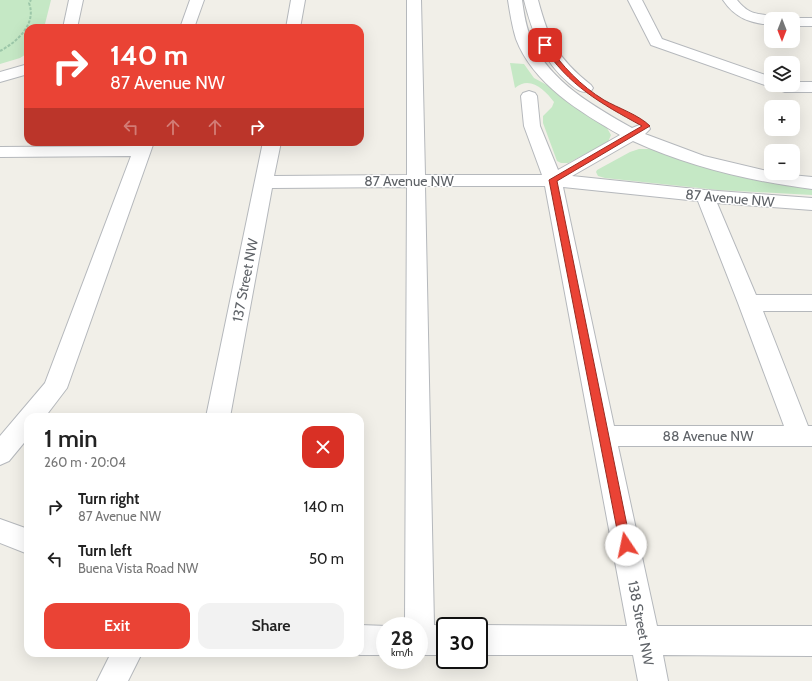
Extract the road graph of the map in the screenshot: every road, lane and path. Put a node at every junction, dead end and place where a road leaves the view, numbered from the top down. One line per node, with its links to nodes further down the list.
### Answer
1 (32, 0): 13 (path)
2 (76, 0): 14 (street)
3 (197, 0): 15 (street)
4 (298, 0): 16 (street)
5 (414, 0): 33 (street)
6 (515, 0): 25 (street)
7 (531, 0): 25 (street)
8 (635, 0): 21 (street)
9 (730, 0): 10 (street)
10 (764, 21)
11 (800, 22): 12 (street)
12 (812, 22)
13 (28, 24)
14 (71, 24)
15 (188, 24)
16 (293, 24)
17 (24, 30): 18 (path)
18 (0, 51)
19 (24, 70): 20 (street)
20 (0, 77)
21 (764, 80)
22 (800, 87): 23 (street)
23 (812, 87)
24 (529, 96): 32 (street, 138 Street NW)
25 (640, 130): 29 (street); 32 (street, 87 Avenue NW); 35 (street)
26 (144, 146): 28 (street); 40 (street)
27 (271, 146): 34 (street, 137 Street NW)
28 (0, 152)
29 (764, 162)
30 (800, 168): 31 (street)
31 (812, 170)
32 (553, 180): 33 (street, 87 Avenue NW); 36 (street, 87 Avenue NW); 43 (street, 138 Street NW)
33 (417, 181): 34 (street, 87 Avenue NW); 48 (street)
34 (264, 182): 41 (street, 137 Street NW)
35 (812, 183)
36 (705, 196): 37 (street, 87 Avenue NW); 38 (street)
37 (812, 204)
38 (749, 303): 39 (street); 44 (street)
39 (812, 303)
40 (34, 413)
41 (219, 413)
42 (24, 426): 45 (street)
43 (604, 436): 44 (street, 88 Avenue NW); 52 (street, 138 Street NW)
44 (806, 436)
45 (0, 454)
46 (0, 531): 47 (street)
47 (24, 540)
48 (427, 617)
49 (364, 640): 50 (street)
50 (376, 640)
51 (488, 640): 52 (street)
52 (644, 640): 53 (street); 56 (street, 138 Street NW)
53 (812, 641)
54 (125, 657): 55 (street)
55 (112, 681)
56 (653, 681)

